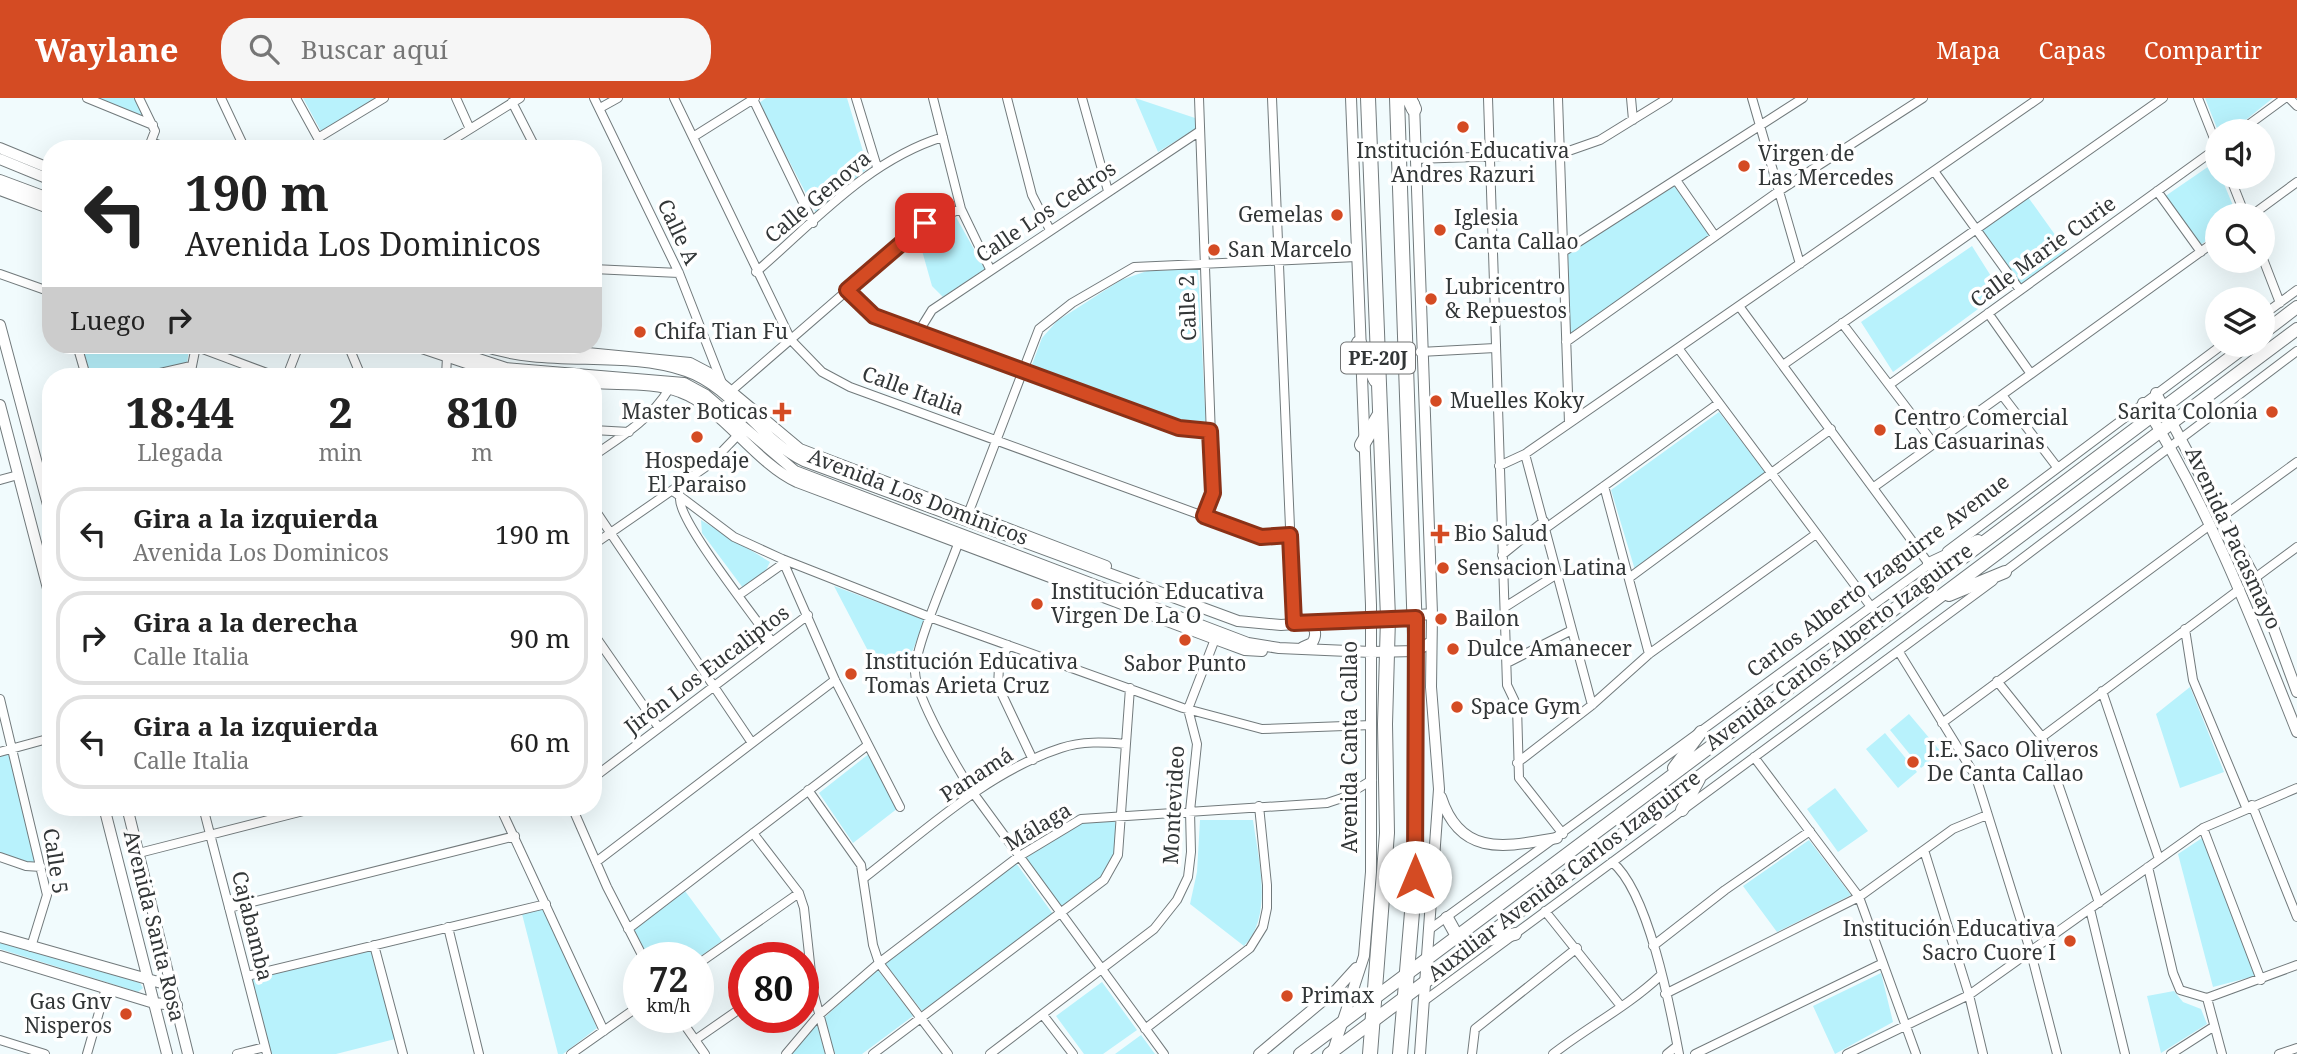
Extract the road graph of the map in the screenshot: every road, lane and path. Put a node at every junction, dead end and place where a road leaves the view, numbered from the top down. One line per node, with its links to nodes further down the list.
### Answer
1 (87, 98): 38 (street)
2 (139, 98): 38 (street)
3 (221, 98): 46 (street)
4 (296, 98): 44 (street)
5 (384, 98): 44 (street)
6 (456, 98): 40 (street)
7 (594, 98): 34 (street, Calle A)
8 (618, 98): 34 (street)
9 (674, 98): 42 (street, Calle Italia)
10 (856, 98): 56 (street)
11 (933, 98): 43 (street)
12 (1007, 98): 72 (street)
13 (1082, 98): 63 (street)
14 (1199, 98): 41 (street, Calle 2)
15 (1272, 98): 78 (street)
16 (1351, 98): 77 (main road, Avenida Canta Callao)
17 (1368, 98): 133 (highway, Avenida Canta Callao / PE-20J)
18 (1397, 98): 204 (highway, PE-20J)
19 (1488, 98): 51 (street)
20 (1558, 98): 50 (street)
21 (1631, 98): 37 (street)
22 (1668, 98): 37 (street)
23 (1752, 98): 39 (street)
24 (1803, 98): 39 (street)
25 (1923, 98): 64 (street)
26 (2039, 98): 57 (street)
27 (2163, 98): 71 (street)
28 (2198, 98): 35 (street)
29 (2287, 98): 33 (street); 36 (street)
30 (754, 99): 42 (street); 70 (street)
31 (516, 100): 40 (street); 48 (street)
32 (1412, 102): 54 (main road)
33 (2297, 106)
34 (600, 108): 84 (street, Calle A)
35 (2206, 119)
36 (2257, 119)
37 (1633, 120): 50 (street)
38 (152, 125): 45 (street)
39 (1760, 125): 60 (street); 64 (street)
40 (470, 129): 47 (street)
41 (1200, 131): 63 (street, Calle Los Cedros); 79 (street, Calle 2)
42 (692, 137): 83 (street, Calle Italia)
43 (943, 137): 56 (street, Calle Genova); 69 (street)
44 (318, 138)
45 (151, 140)
46 (241, 140)
47 (452, 140)
48 (532, 140)
49 (0, 148): 55 (main road)
50 (1560, 154): 51 (street); 75 (street)
51 (1490, 156): 54 (street); 97 (street)
52 (2205, 156): 65 (street, Calle Marie Curie)
53 (0, 159): 58 (main road)
54 (1415, 159): 109 (main road)
55 (42, 165)
56 (877, 167): 70 (street, Calle Genova)
57 (1934, 171): 71 (street); 80 (street)
58 (42, 176)
59 (0, 180): 66 (main road)
60 (1676, 180): 73 (street); 75 (street)
61 (2297, 182): 67 (street)
62 (0, 190): 68 (main road)
63 (1108, 191): 72 (street, Calle Los Cedros)
64 (1779, 191): 73 (street); 80 (street)
65 (2157, 191): 76 (street); 89 (street, Calle Marie Curie)
66 (42, 196)
67 (2268, 203)
68 (42, 206)
69 (961, 209): 82 (street); 88 (street)
70 (813, 223): 83 (street, Calle Genova)
71 (1976, 229): 89 (street); 98 (street)
72 (1050, 230): 82 (street, Calle Los Cedros)
73 (1715, 236): 104 (street)
74 (2205, 249): 76 (street)
75 (1563, 252): 95 (street)
76 (2201, 252): 129 (street)
77 (1357, 257): 78 (street); 105 (main road, Avenida Canta Callao)
78 (1277, 259): 79 (street); 183 (street)
79 (1204, 262): 128 (street); 149 (street, Calle 2)
80 (1800, 264): 92 (street)
81 (602, 270): 84 (street)
82 (990, 270): 102 (street, Calle Los Cedros)
83 (757, 272): 103 (street, Calle Italia)
84 (679, 273): 134 (street, Calle A)
85 (2268, 273): 91 (street)
86 (0, 275): 87 (street)
87 (42, 289)
88 (847, 290): 102 (street); 103 (street)
89 (2020, 290): 96 (street, Calle Marie Curie)
90 (2297, 290): 91 (street)
91 (2280, 303): 93 (street)
92 (1738, 306): 107 (street); 121 (street)
93 (2275, 307)
94 (2297, 307): 99 (main road)
95 (1565, 312): 97 (street); 104 (street)
96 (1988, 313): 129 (street); 132 (street, Calle Marie Curie)
97 (1495, 315): 106 (street)
98 (1842, 323): 121 (street); 132 (street)
99 (2275, 324)
100 (0, 325): 169 (main road)
101 (2297, 329): 144 (main road, Avenida Carlos Alberto Izaguirre)
102 (919, 331): 128 (street)
103 (791, 340): 134 (street); 153 (street, Calle Italia)
104 (1566, 342): 145 (street)
105 (1359, 343): 133 (highway); 155 (main road, Avenida Canta Callao)
106 (1495, 348): 109 (street); 163 (street)
107 (1678, 348): 138 (street); 145 (street)
108 (2297, 351): 152 (street, Auxiliar Avenida Carlos Izaguirre)
109 (1420, 352): 200 (main road)
110 (602, 353): 116 (main road, Avenida Los Dominicos)
111 (193, 354): 122 (street)
112 (216, 354): 124 (street)
113 (438, 354): 117 (main road)
114 (462, 354): 127 (main road, Avenida Los Dominicos)
115 (511, 354): 120 (main road, Avenida Los Dominicos)
116 (624, 355): 120 (main road); 134 (main road, Avenida Los Dominicos)
117 (447, 357): 125 (street); 126 (main road)
118 (2206, 357): 136 (street, Carlos Alberto Izaguirre Avenue)
119 (2231, 357): 141 (main road, Avenida Carlos Alberto Izaguirre)
120 (643, 364): 167 (main road, Avenida Los Dominicos)
121 (1783, 365): 146 (street)
122 (191, 366): 123 (street)
123 (182, 368)
124 (253, 368)
125 (446, 368)
126 (481, 368)
127 (517, 368)
128 (1022, 373): 149 (street); 153 (street)
129 (2031, 374): 137 (street)
130 (602, 375): 160 (main road, Avenida Los Dominicos)
131 (602, 384): 135 (main road, Avenida Los Dominicos)
132 (1889, 385): 154 (street)
133 (1379, 387): 142 (highway, Avenida Canta Callao / PE-20J)
134 (726, 388): 161 (main road, Avenida Los Dominicos)
135 (669, 389): 150 (street); 151 (main road, Avenida Los Dominicos)
136 (2157, 393): 139 (street, Carlos Alberto Izaguirre Avenue); 141 (main road, Avenida Pacasmayo)
137 (2002, 395): 154 (street); 164 (street)
138 (1719, 403): 165 (street); 170 (street)
139 (2143, 403): 143 (main road, Avenida Pacasmayo); 164 (street, Carlos Alberto Izaguirre Avenue)
140 (0, 405): 166 (main road)
141 (2164, 407): 143 (main road, Avenida Carlos Alberto Izaguirre); 144 (main road, Avenida Pacasmayo)
142 (1380, 415): 155 (highway); 203 (highway, Avenida Canta Callao / PE-20J)
143 (2151, 415): 148 (main road, Avenida Pacasmayo); 180 (main road, Avenida Carlos Alberto Izaguirre)
144 (2173, 422): 148 (main road, Avenida Carlos Alberto Izaguirre); 152 (main road, Avenida Pacasmayo)
145 (1569, 423): 159 (street)
146 (1831, 429): 165 (street); 171 (street)
147 (602, 430): 150 (street)
148 (2161, 430): 156 (main road, Avenida Pacasmayo); 197 (main road, Avenida Carlos Alberto Izaguirre)
149 (1210, 431): 175 (street, Calle 2)
150 (629, 432): 157 (street)
151 (737, 436): 158 (main road, Avenida Los Dominicos); 172 (street)
152 (2182, 438): 156 (street, Auxiliar Avenida Carlos Izaguirre); 176 (main road, Avenida Pacasmayo)
153 (996, 440): 174 (street); 175 (street, Calle Italia)
154 (1934, 444): 171 (street)
155 (1362, 445): 205 (main road, Avenida Canta Callao)
156 (2169, 446): 179 (main road, Avenida Pacasmayo); 191 (street, Auxiliar Avenida Carlos Izaguirre)
157 (602, 450)
158 (756, 453): 160 (main road); 185 (main road, Avenida Los Dominicos)
159 (1525, 454): 163 (street); 178 (street)
160 (773, 455): 216 (main road, Avenida Los Dominicos)
161 (822, 458): 167 (main road); 174 (main road, Avenida Los Dominicos)
162 (2297, 462): 176 (street)
163 (1499, 466): 187 (street)
164 (2057, 467): 189 (street, Carlos Alberto Izaguirre Avenue)
165 (1771, 473): 182 (street); 193 (street)
166 (18, 475): 168 (street); 190 (main road)
167 (839, 475): 207 (main road, Avenida Los Dominicos)
168 (0, 480)
169 (42, 482)
170 (1604, 486): 178 (street); 193 (street)
171 (1874, 487): 189 (street)
172 (673, 491): 173 (street); 181 (street)
173 (680, 499): 188 (street); 196 (street)
174 (968, 514): 207 (main road, Avenida Los Dominicos)
175 (1204, 516): 183 (street, Calle Italia)
176 (2222, 516): 194 (main road, Avenida Pacasmayo)
177 (602, 519): 181 (street)
178 (1545, 524): 187 (street); 192 (street)
179 (2210, 525): 195 (main road, Avenida Pacasmayo); 226 (street)
180 (2000, 531): 189 (main road); 222 (main road, Avenida Carlos Alberto Izaguirre)
181 (612, 533): 184 (street); 227 (street)
182 (1816, 534): 199 (street); 221 (street)
183 (1290, 535): 206 (street)
184 (602, 539)
185 (958, 544): 202 (street); 210 (main road, Avenida Los Dominicos)
186 (2297, 547): 194 (street)
187 (1502, 555): 198 (street)
188 (783, 561): 196 (street); 201 (street); 202 (street)
189 (1929, 564): 199 (street, Carlos Alberto Izaguirre Avenue)
190 (42, 566)
191 (2005, 572): 197 (main road); 220 (street, Auxiliar Avenida Carlos Izaguirre)
192 (1557, 574): 198 (street); 208 (street)
193 (1629, 578): 221 (street)
194 (2255, 578): 230 (main road, Avenida Pacasmayo)
195 (2239, 589): 209 (street); 237 (main road, Avenida Pacasmayo)
196 (739, 595): 211 (street)
197 (1933, 601): 224 (main road, Avenida Carlos Alberto Izaguirre)
198 (1505, 607): 223 (street)
199 (1872, 608): 238 (street, Carlos Alberto Izaguirre Avenue)
200 (1432, 614): 204 (main road, Avenida Los Dominicos); 212 (main road)
201 (808, 615): 211 (street, Jirón Los Eucaliptos); 225 (street)
202 (932, 618): 213 (street); 256 (street)
203 (1388, 618): 204 (main road, Avenida Los Dominicos); 205 (main road, Avenida Los Dominicos); 219 (highway, Avenida Canta Callao / PE-20J)
204 (1416, 618): 217 (highway, PE-20J)
205 (1371, 619): 206 (main road, Avenida Los Dominicos); 218 (main road, Avenida Canta Callao)
206 (1299, 622): 207 (main road, Avenida Los Dominicos); 215 (main road)
207 (1274, 625)
208 (1572, 629): 223 (street); 232 (street)
209 (2185, 629): 229 (street); 258 (street)
210 (1214, 639): 216 (main road, Avenida Los Dominicos); 233 (street)
211 (772, 642): 227 (street, Jirón Los Eucaliptos)
212 (1431, 642): 217 (main road, Avenida Los Dominicos); 254 (main road)
213 (1007, 645): 228 (street); 247 (street)
214 (602, 646): 236 (street)
215 (1303, 647): 216 (main road, Avenida Los Dominicos); 218 (main road, Avenida Los Dominicos)
216 (1279, 648)
217 (1416, 651): 219 (main road, Avenida Los Dominicos); 318 (highway, PE-20J)
218 (1371, 652): 219 (main road, Avenida Los Dominicos); 235 (main road, Avenida Canta Callao)
219 (1388, 652): 328 (highway, Avenida Canta Callao / PE-20J)
220 (1899, 652): 234 (street); 246 (street, Auxiliar Avenida Carlos Izaguirre)
221 (1649, 654): 232 (street)
222 (1831, 658): 224 (main road); 251 (main road, Avenida Carlos Alberto Izaguirre)
223 (1507, 663): 248 (street)
224 (1839, 670): 250 (main road, Avenida Carlos Alberto Izaguirre)
225 (835, 680): 241 (street); 243 (street)
226 (1997, 681): 234 (street); 239 (street)
227 (714, 685): 236 (street, Jirón Los Eucaliptos); 241 (street)
228 (1130, 688): 233 (street); 242 (street)
229 (2102, 691): 239 (street); 280 (street)
230 (2297, 692)
231 (0, 699): 244 (street, Calle 5)
232 (1592, 705): 248 (street)
233 (1188, 709): 235 (street); 261 (street, Montevideo)
234 (1942, 723): 263 (street)
235 (1371, 725): 252 (main road, Avenida Canta Callao)
236 (659, 727): 249 (street, Jirón Los Eucaliptos)
237 (2297, 731)
238 (1701, 732): 251 (main road); 275 (street, Carlos Alberto Izaguirre Avenue)
239 (2042, 737): 288 (street)
240 (42, 740): 244 (street)
241 (752, 743): 281 (street)
242 (1125, 744): 247 (street, Panamá); 262 (street)
243 (868, 745): 255 (street); 259 (street)
244 (14, 748): 245 (street); 283 (street, Calle 5)
245 (0, 752)
246 (1754, 757): 260 (street, Auxiliar Avenida Carlos Izaguirre); 271 (street)
247 (1033, 760): 256 (street, Panamá)
248 (1517, 763): 275 (street)
249 (602, 771)
250 (1703, 773): 260 (main road); 304 (main road, Avenida Carlos Alberto Izaguirre)
251 (1666, 779): 300 (main road, Avenida Carlos Alberto Izaguirre)
252 (1371, 780): 257 (street, Málaga); 312 (main road, Avenida Canta Callao)
253 (2297, 788): 258 (street)
254 (1438, 789): 275 (main road); 298 (main road)
255 (808, 790): 272 (street); 285 (street)
256 (974, 794): 279 (street); 285 (street, Panamá)
257 (1259, 806): 261 (street, Málaga); 344 (street)
258 (2249, 806): 270 (street); 294 (street)
259 (900, 807)
260 (1682, 810): 282 (street, Auxiliar Avenida Carlos Izaguirre)
261 (1190, 811): 262 (street, Málaga); 317 (street, Montevideo)
262 (1120, 814): 279 (street, Málaga); 293 (street)
263 (1987, 815): 276 (street); 310 (street)
264 (106, 816): 323 (main road, Avenida Santa Rosa)
265 (129, 816): 277 (main road, Avenida Santa Rosa)
266 (205, 816): 273 (street, Cajabamba)
267 (266, 816): 273 (street)
268 (505, 816): 274 (street)
269 (576, 816): 281 (street)
270 (2203, 828): 280 (street); 322 (street)
271 (1810, 831): 287 (street); 306 (street)
272 (753, 833): 286 (street); 297 (street)
273 (210, 834): 277 (street); 290 (street, Cajabamba)
274 (515, 836): 289 (street); 290 (street)
275 (1560, 836): 295 (street, Auxiliar Avenida Carlos Izaguirre)
276 (1924, 850): 287 (street); 327 (street)
277 (139, 853): 324 (main road, Avenida Santa Rosa)
278 (0, 857): 283 (street)
279 (1018, 857): 293 (street); 314 (street, Málaga)
280 (2159, 859): 284 (street)
281 (596, 862): 297 (street)
282 (1612, 862): 292 (street, Auxiliar Avenida Carlos Izaguirre); 306 (street)
283 (41, 867): 307 (street, Calle 5)
284 (2148, 867): 288 (street); 330 (street)
285 (864, 878): 314 (street)
286 (799, 893): 303 (street); 309 (street)
287 (1859, 897): 315 (street); 326 (street)
288 (2099, 903): 291 (street)
289 (546, 904): 296 (street); 345 (street)
290 (229, 908): 319 (street, Cajabamba)
291 (2090, 909): 310 (street); 384 (street)
292 (1545, 911): 299 (street, Auxiliar Avenida Carlos Izaguirre); 308 (street)
293 (1061, 914): 317 (street); 339 (street)
294 (2297, 917)
295 (1447, 918): 298 (street, Auxiliar Avenida Carlos Izaguirre); 300 (main road)
296 (448, 928): 305 (street); 362 (street)
297 (628, 929): 302 (street)
298 (1430, 929): 313 (main road)
299 (1515, 934): 304 (main road); 331 (street, Auxiliar Avenida Carlos Izaguirre)
300 (1457, 936): 313 (main road, Avenida Carlos Alberto Izaguirre)
301 (0, 937): 307 (main road)
302 (635, 942)
303 (807, 942)
304 (1476, 943): 321 (main road, Avenida Carlos Alberto Izaguirre)
305 (374, 945): 319 (street); 361 (street)
306 (1653, 946): 320 (street)
307 (31, 947): 323 (main road)
308 (1577, 948): 334 (street); 376 (street)
309 (714, 953)
310 (2031, 953): 327 (street); 383 (street)
311 (0, 956): 325 (main road)
312 (1364, 956): 341 (main road, Avenida Canta Callao); 371 (main road)
313 (1427, 958): 318 (main road, Avenida Carlos Alberto Izaguirre); 321 (main road)
314 (879, 963): 336 (street, Málaga); 339 (street)
315 (1883, 963): 342 (street); 379 (street)
316 (2297, 965): 322 (street)
317 (1102, 970): 335 (street, Montevideo); 344 (street)
318 (1406, 974): 328 (main road); 329 (highway, PE-20J)
319 (247, 976): 351 (street, Cajabamba)
320 (1660, 976): 326 (street); 334 (street)
321 (1426, 980): 329 (main road, Avenida Carlos Alberto Izaguirre); 331 (main road)
322 (2261, 980): 330 (street)
323 (150, 981): 324 (main road); 332 (main road, Avenida Santa Rosa)
324 (172, 986): 333 (main road, Avenida Santa Rosa)
325 (106, 988): 332 (main road); 357 (street)
326 (1665, 994): 352 (street)
327 (1969, 995): 342 (street); 382 (street)
328 (1377, 997): 340 (highway, Avenida Canta Callao / PE-20J); 341 (main road)
329 (1404, 997): 340 (main road); 374 (highway, PE-20J)
330 (2207, 998): 343 (street)
331 (1424, 1001): 375 (main road)
332 (154, 1003): 333 (main road); 358 (main road, Avenida Santa Rosa)
333 (177, 1005): 359 (main road, Avenida Santa Rosa)
334 (1620, 1005): 377 (street)
335 (1043, 1014): 368 (street, Montevideo); 369 (street)
336 (819, 1015): 365 (street)
337 (623, 1017): 345 (street)
338 (728, 1017): 349 (street)
339 (920, 1017): 366 (street); 367 (street)
340 (1373, 1020): 354 (main road); 373 (highway, Avenida Canta Callao / PE-20J)
341 (1340, 1024): 354 (main road, Avenida Canta Callao); 372 (main road)
342 (1904, 1026): 380 (street); 381 (street)
343 (2213, 1027): 385 (street); 386 (street)
344 (1145, 1029): 370 (street)
345 (604, 1031): 363 (street)
346 (690, 1033): 349 (street)
347 (804, 1033): 364 (street, Málaga)
348 (0, 1040): 356 (street)
349 (695, 1040): 353 (street)
350 (2297, 1048): 355 (street)
351 (266, 1050): 360 (street)
352 (1678, 1050): 378 (street)
353 (701, 1053)
354 (1331, 1053)
355 (2282, 1053)
356 (45, 1054)
357 (87, 1054)
358 (167, 1054)
359 (188, 1054)
360 (237, 1054)
361 (403, 1054)
362 (479, 1054)
363 (571, 1054)
364 (786, 1054)
365 (830, 1054)
366 (873, 1054)
367 (948, 1054)
368 (990, 1054)
369 (1073, 1054)
370 (1164, 1054)
371 (1259, 1054)
372 (1300, 1054)
373 (1370, 1054)
374 (1400, 1054)
375 (1420, 1054)
376 (1472, 1054)
377 (1553, 1054)
378 (1667, 1054)
379 (1695, 1054)
380 (1847, 1054)
381 (1916, 1054)
382 (1983, 1054)
383 (2057, 1054)
384 (2125, 1054)
385 (2171, 1054)
386 (2222, 1054)

